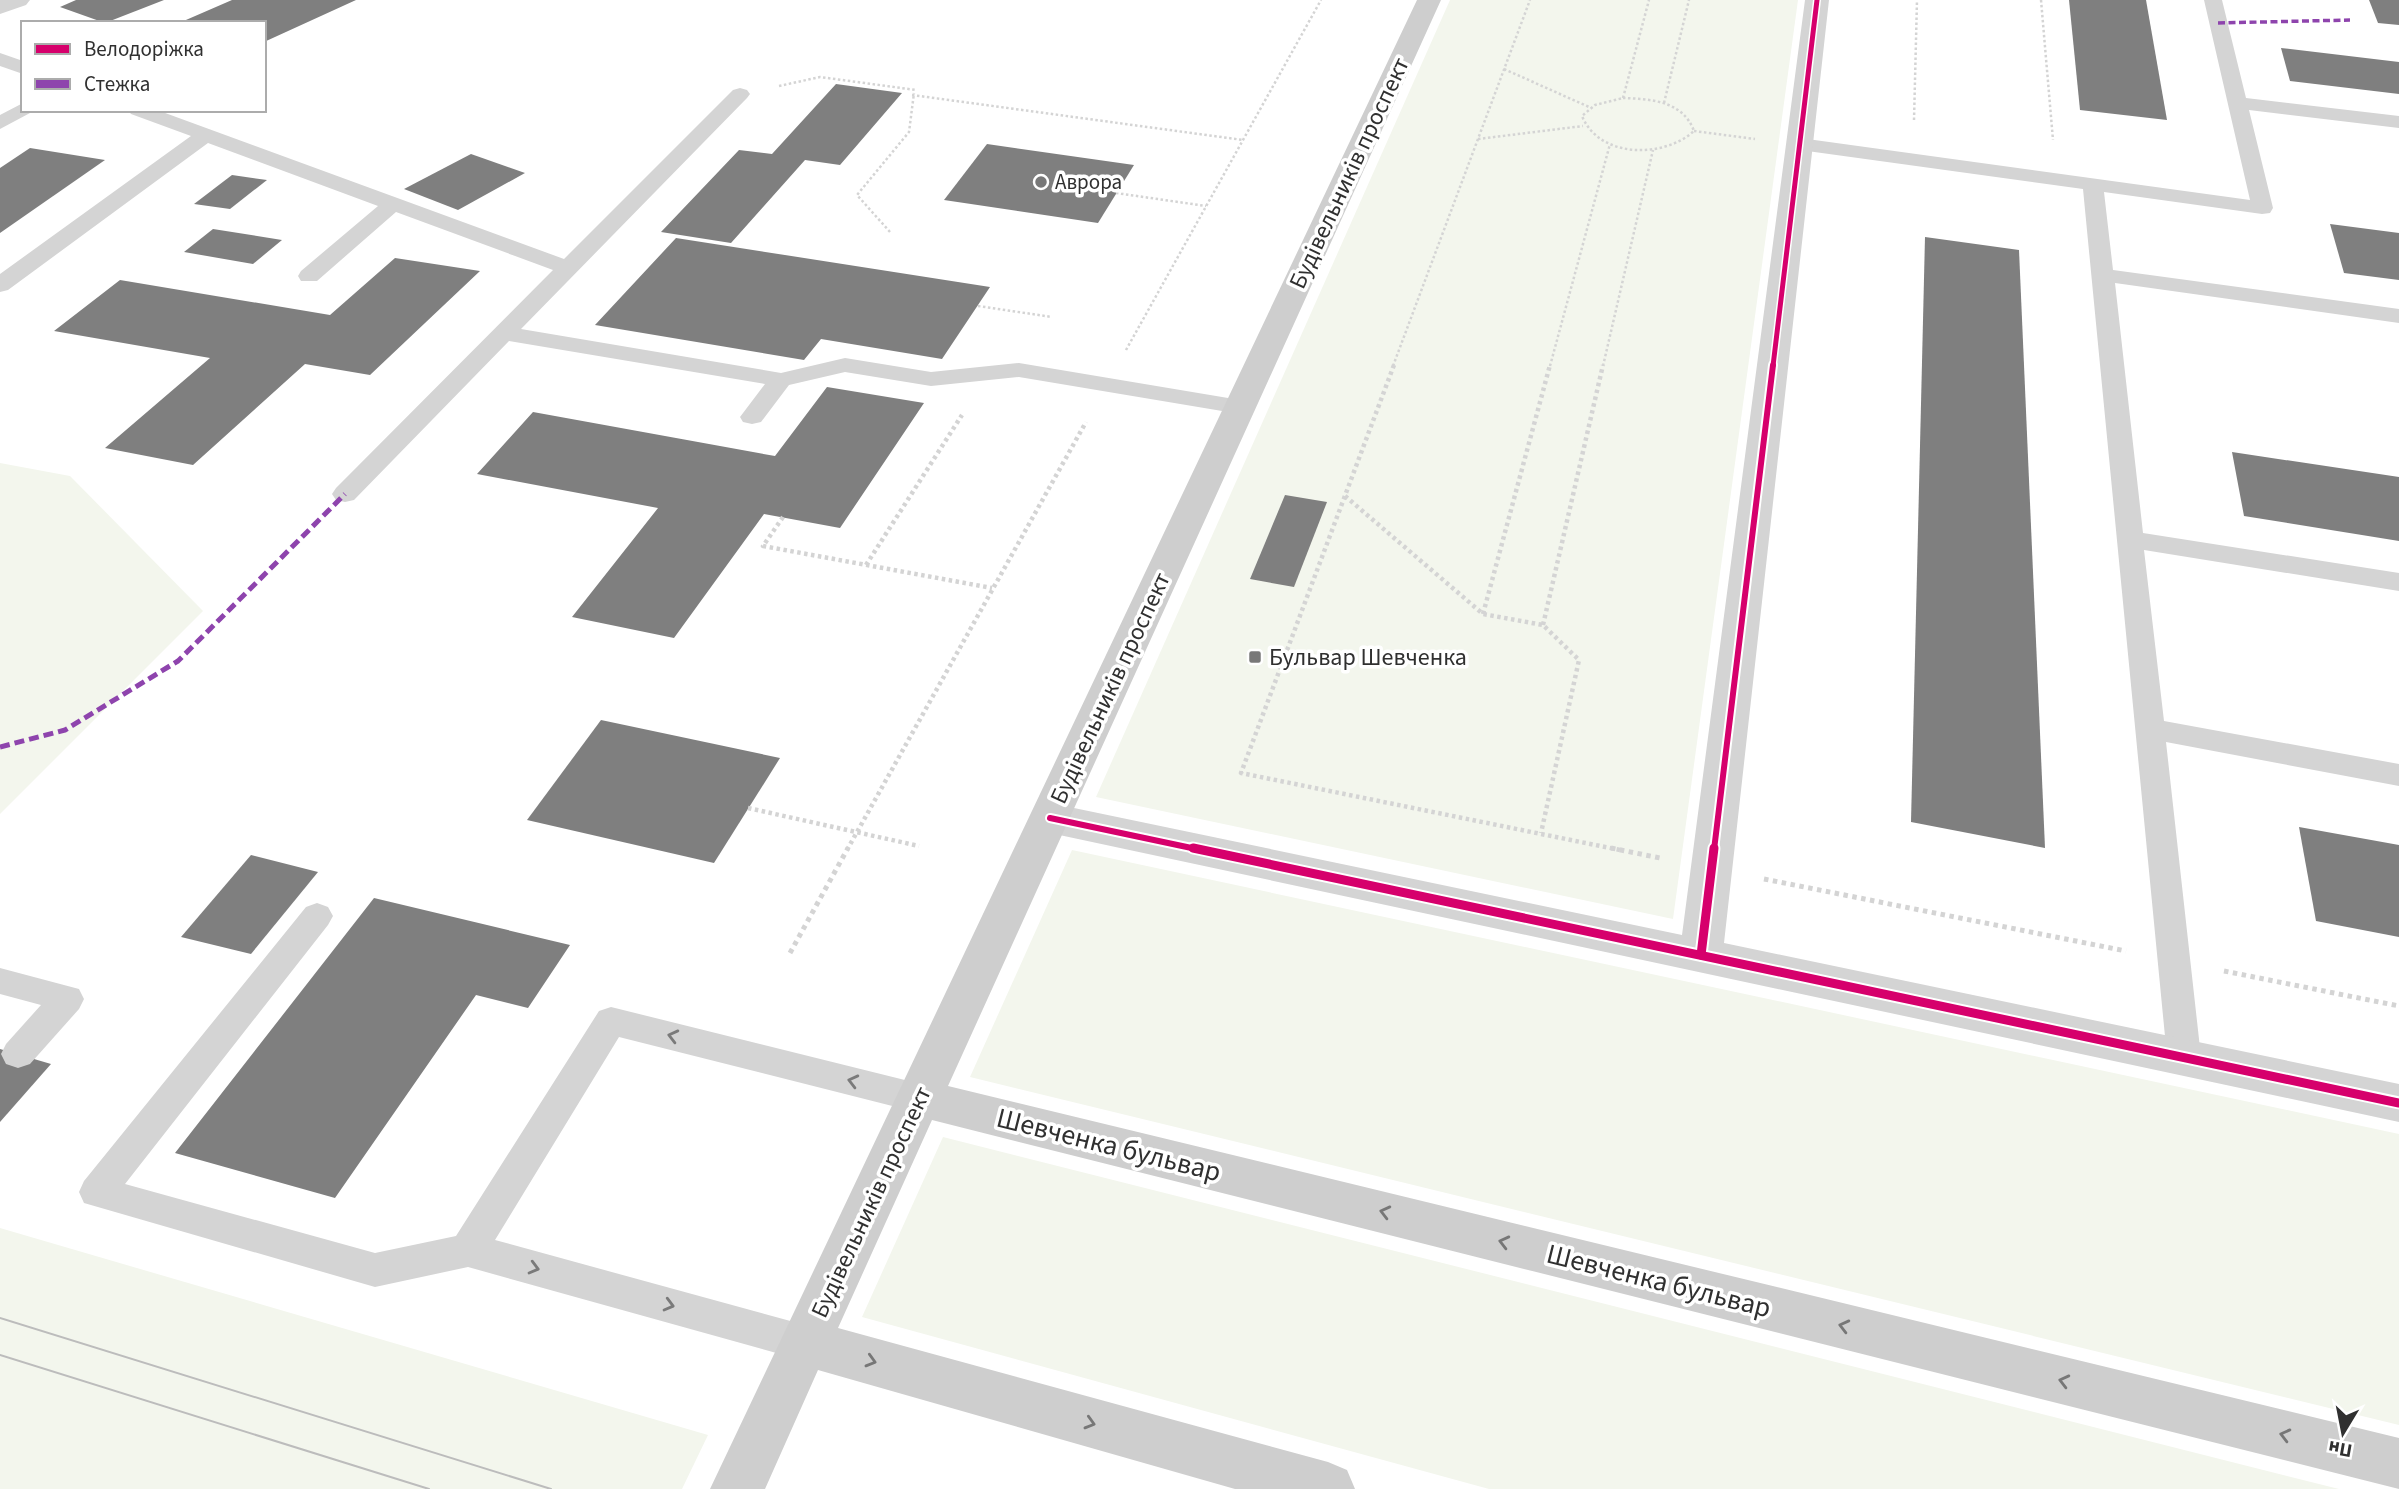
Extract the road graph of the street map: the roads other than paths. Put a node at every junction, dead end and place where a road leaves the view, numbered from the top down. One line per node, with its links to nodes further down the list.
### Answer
1 (18, 0): 5 (street)
2 (1429, 0): 25 (main road, Будівельників проспект)
3 (1817, 0): 15 (street)
4 (2213, 0): 9 (lane)
5 (0, 7)
6 (0, 60): 7 (lane)
7 (21, 67)
8 (740, 94): 18 (lane)
9 (2237, 103): 12 (lane); 16 (lane)
10 (21, 110): 13 (lane)
11 (143, 112): 14 (lane)
12 (2399, 122)
13 (0, 123)
14 (206, 135): 17 (lane); 21 (lane)
15 (1800, 144): 16 (lane); 34 (street)
16 (2093, 184): 19 (lane)
17 (393, 204): 18 (lane); 20 (lane)
18 (568, 268): 23 (lane)
19 (2102, 275): 22 (lane); 28 (lane)
20 (309, 276)
21 (0, 285)
22 (2399, 316)
23 (503, 333): 24 (lane); 27 (lane)
24 (781, 380): 25 (lane); 26 (lane)
25 (1240, 407): 32 (main road, Будівельників проспект)
26 (752, 417)
27 (345, 494)
28 (2130, 539): 29 (lane); 30 (lane)
29 (2399, 582)
30 (2150, 729): 31 (lane); 37 (lane)
31 (2399, 775)
32 (1050, 818): 34 (street); 38 (main road, Будівельників проспект)
33 (317, 916): 40 (lane)
34 (1701, 956): 37 (street)
35 (0, 981): 36 (lane)
36 (18, 1054)
37 (2184, 1057): 39 (street)
38 (920, 1098): 40 (lane, one-way to 40); 41 (main road, Будівельників проспект); 42 (main road, Шевченка бульвар, one-way to 38)
39 (2399, 1103)
40 (468, 1250): 41 (lane, one-way to 41)
41 (805, 1343): 43 (main road, Будівельників проспект); 44 (main road, one-way to 44)
42 (2399, 1464)
43 (737, 1489)
44 (1328, 1489)

